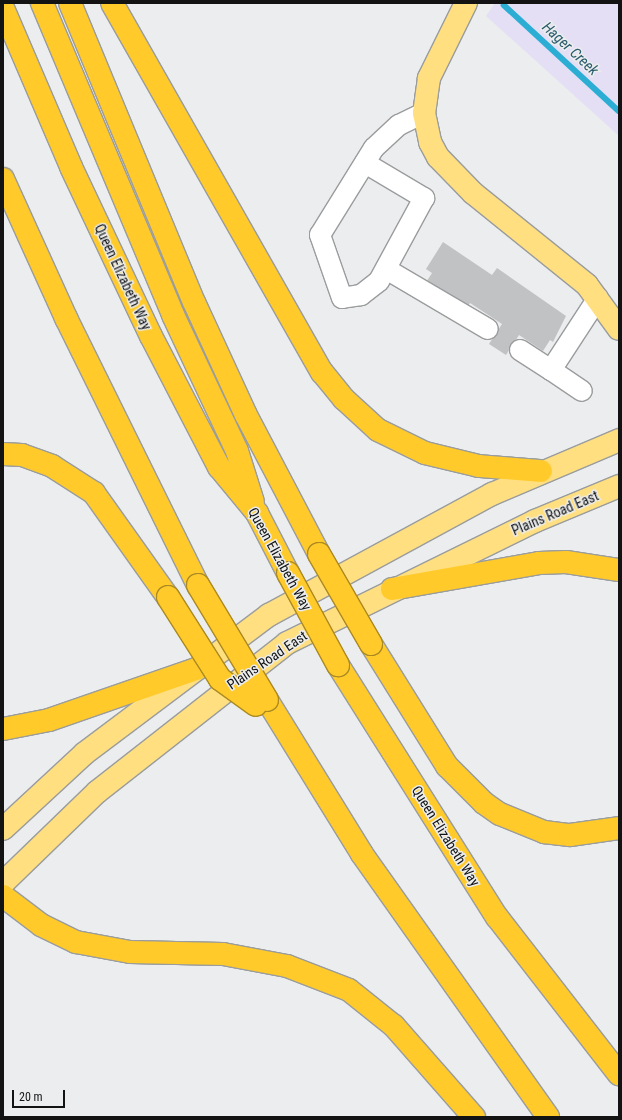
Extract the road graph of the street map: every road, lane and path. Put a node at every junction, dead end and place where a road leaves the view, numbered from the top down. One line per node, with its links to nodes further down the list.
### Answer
1 (42, 3): 20 (highway)
2 (70, 3): 26 (highway, bridge)
3 (112, 3): 18 (highway)
4 (466, 3): 6 (main road)
5 (3, 8): 20 (highway, Queen Elizabeth Way)
6 (424, 113): 7 (lane); 10 (main road)
7 (365, 163): 9 (lane); 9 (lane)
8 (3, 179): 24 (highway, bridge)
9 (386, 269): 11 (lane)
10 (598, 298): 12 (main road); 14 (lane)
11 (488, 329)
12 (619, 329)
13 (520, 350): 14 (lane)
14 (551, 370): 15 (lane)
15 (582, 391)
16 (619, 440): 18 (main road)
17 (3, 454): 24 (highway, bridge)
18 (541, 471): 23 (main road)
19 (619, 486): 22 (main road, Plains Road East)
20 (257, 513): 30 (highway, Queen Elizabeth Way, bridge)
21 (619, 570): 22 (highway)
22 (392, 589): 28 (main road, Plains Road East)
23 (196, 669): 25 (highway); 27 (main road)
24 (261, 702): 32 (highway)
25 (3, 728)
26 (619, 828)
27 (3, 829)
28 (3, 883)
29 (3, 896): 31 (highway)
30 (619, 1074)
31 (474, 1117)
32 (548, 1117)

